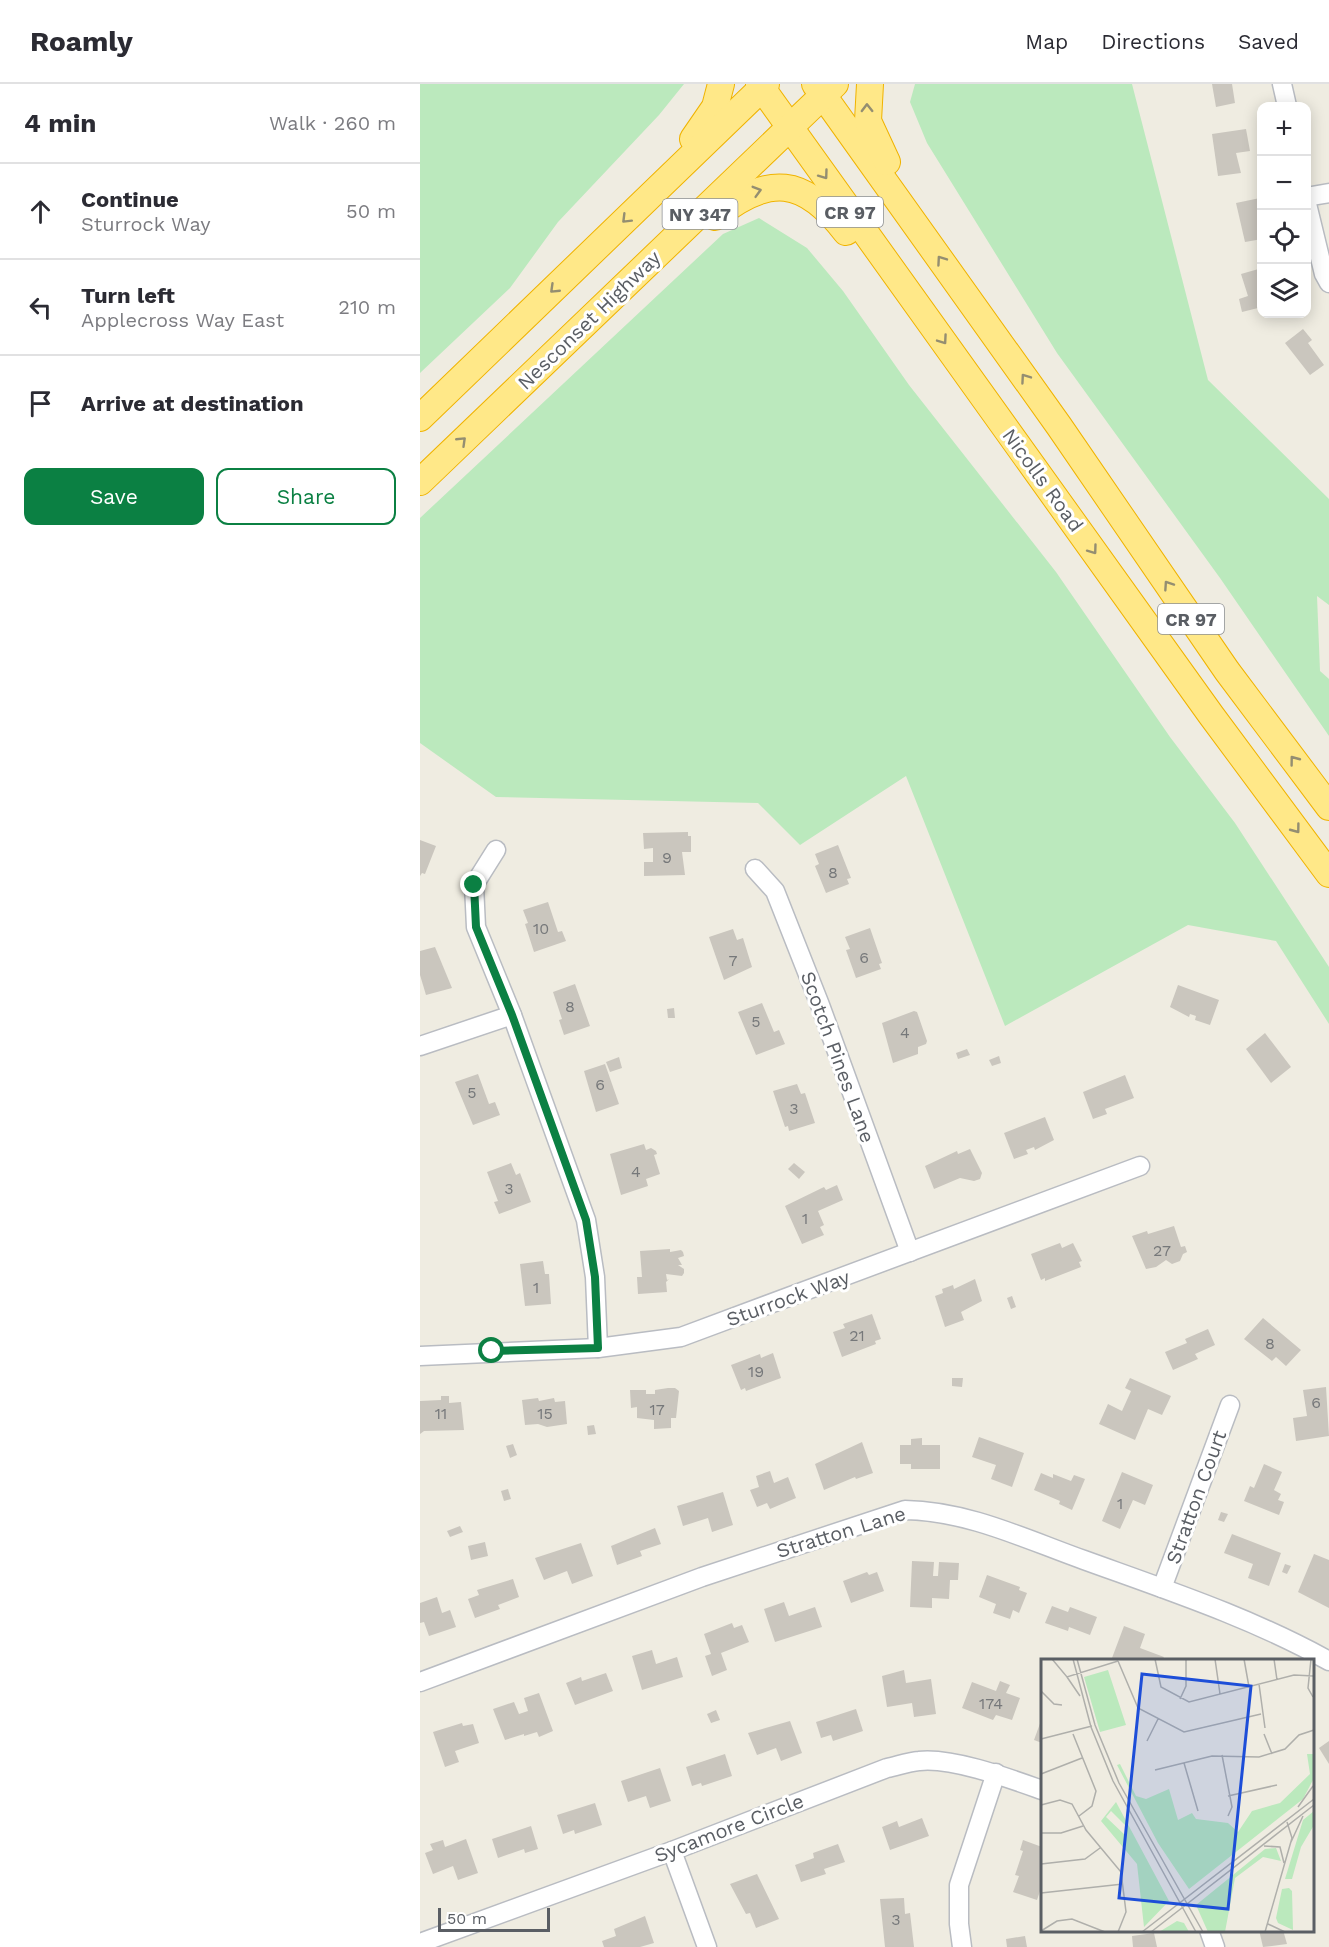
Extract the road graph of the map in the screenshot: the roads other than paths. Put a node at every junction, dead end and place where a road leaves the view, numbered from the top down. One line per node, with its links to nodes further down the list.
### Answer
1 (721, 84): 8 (highway)
2 (870, 84): 12 (highway, one-way to 2)
3 (1282, 84): 6 (street)
4 (762, 85): 7 (highway, Nicolls Road / CR 97); 8 (highway, NY 347)
5 (825, 88): 7 (highway, Nesconset Highway / NY 347); 12 (highway, CR 97)
6 (1286, 102)
7 (790, 127): 14 (highway, Nicolls Road / CR 97, one-way to 14); 15 (highway, Nesconset Highway / NY 347)
8 (656, 190): 16 (highway, NY 347, one-way to 16)
9 (1329, 193): 10 (street)
10 (1311, 198)
11 (1309, 210): 13 (street)
12 (925, 237): 18 (highway, CR 97, one-way to 12)
13 (1329, 284)
14 (912, 296): 15 (highway, one-way to 14); 21 (highway, Nicolls Road / CR 97, one-way to 21)
15 (609, 300): 17 (highway, Nesconset Highway / NY 347, one-way to 15)
16 (420, 418)
17 (420, 482)
18 (1329, 807)
19 (496, 850): 22 (street)
20 (755, 869): 25 (street, Scotch Pines Lane)
21 (1329, 874)
22 (512, 1015): 23 (street); 26 (street)
23 (420, 1046)
24 (1140, 1166): 25 (street, Sturrock Way)
25 (910, 1252): 26 (street, Sturrock Way)
26 (598, 1348): 27 (street, Sturrock Way)
27 (420, 1356)
28 (1230, 1405): 29 (street, Stratton Court)
29 (1162, 1588): 30 (street, Stratton Lane); 31 (street, Stratton Lane)
30 (1329, 1661)
31 (420, 1682)
32 (996, 1773): 33 (street, Sycamore Circle); 34 (street, Sycamore Circle); 39 (street)
33 (1041, 1791)
34 (672, 1851): 36 (street, Sycamore Circle); 38 (street)
35 (1210, 1932): 40 (street)
36 (441, 1942): 37 (street, Sycamore Circle)
37 (420, 1943)
38 (707, 1947)
39 (962, 1947)
40 (1215, 1947)

